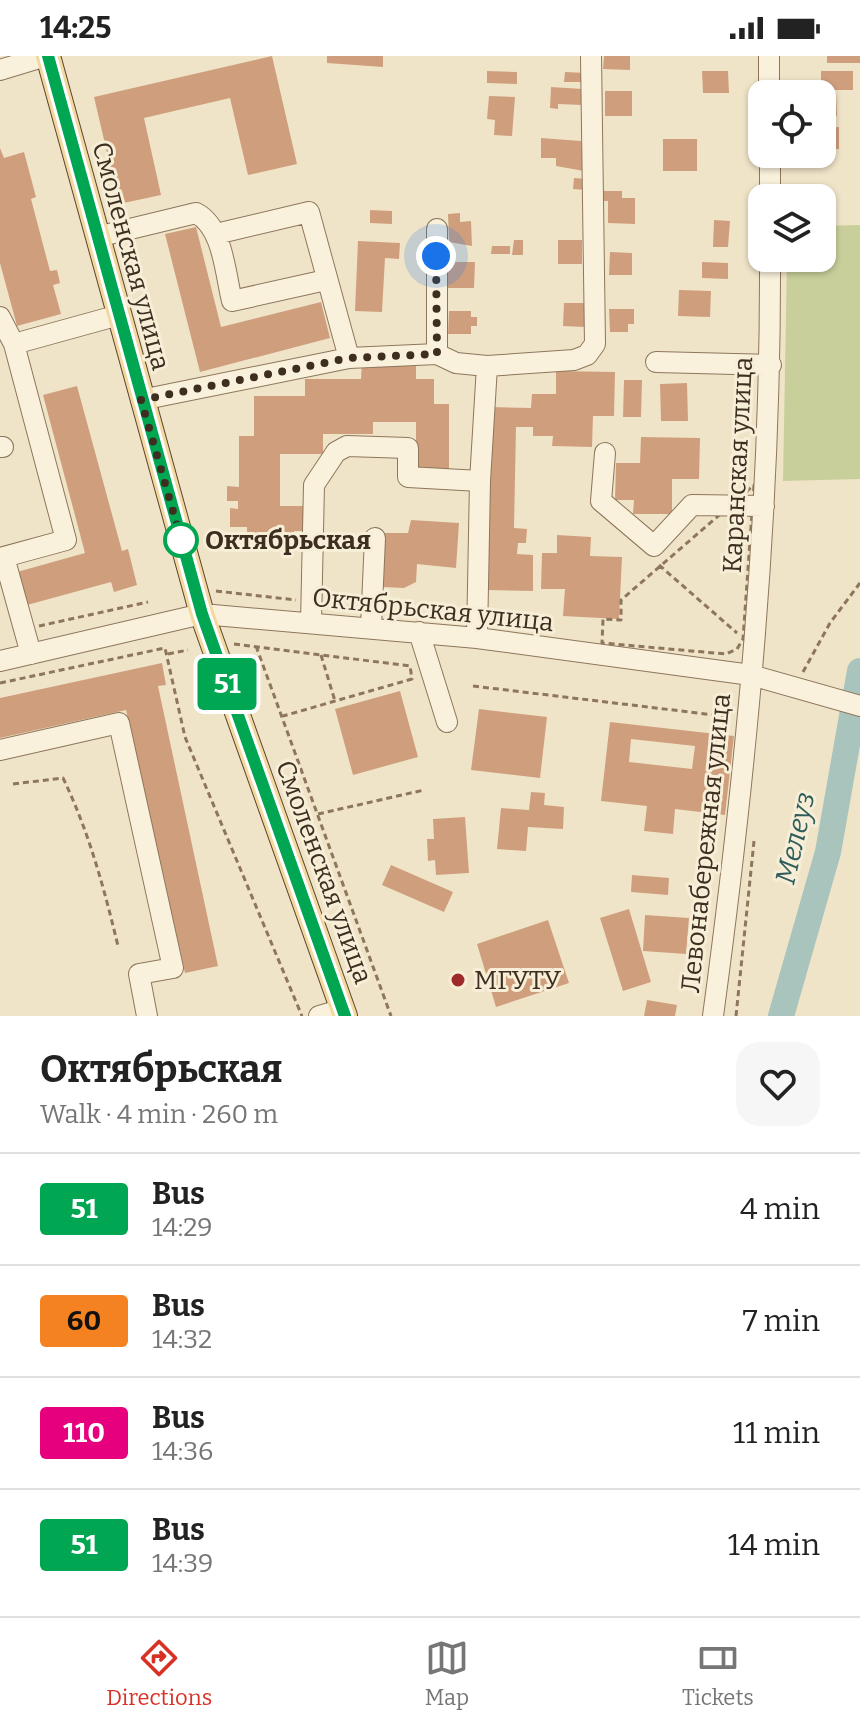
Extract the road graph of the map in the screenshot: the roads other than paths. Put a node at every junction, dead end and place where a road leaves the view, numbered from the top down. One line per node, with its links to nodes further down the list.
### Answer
1 (47, 56): 4 (street); 8 (main road, Смоленская улица)
2 (591, 56): 18 (street)
3 (769, 56): 5 (street)
4 (0, 70)
5 (769, 80)
6 (437, 229): 14 (street)
7 (216, 234): 8 (street); 10 (street); 10 (street)
8 (97, 237): 11 (main road, Смоленская улица)
9 (770, 272): 17 (street, Каранская улица)
10 (326, 280): 15 (street)
11 (119, 315): 13 (street); 19 (main road, Смоленская улица)
12 (0, 317): 13 (street)
13 (14, 344): 24 (street)
14 (437, 354): 15 (street); 18 (street)
15 (349, 358): 19 (street)
16 (656, 362): 17 (street)
17 (771, 365): 22 (street, Каранская улица)
18 (487, 366): 21 (street)
19 (141, 400): 25 (main road, Смоленская улица)
20 (605, 453): 22 (street)
21 (480, 481): 27 (street); 29 (street)
22 (764, 506): 32 (street, Каранская улица)
23 (375, 538): 26 (street)
24 (2, 558): 30 (street)
25 (202, 614): 27 (street, Октябрьская улица); 30 (street, Октябрьская улица); 36 (main road, Смоленская улица)
26 (371, 618): 27 (street, Октябрьская улица); 28 (street, Октябрьская улица)
27 (311, 623)
28 (418, 623): 29 (street, Октябрьская улица); 34 (street)
29 (477, 638): 32 (street, Октябрьская улица)
30 (31, 654): 31 (street, Октябрьская улица)
31 (0, 661)
32 (751, 675): 33 (street, Октябрьская улица); 39 (street, Левонабережная улица)
33 (860, 706)
34 (447, 722)
35 (0, 750): 38 (street)
36 (344, 1012): 37 (street)
37 (310, 1015)
38 (147, 1016)
39 (713, 1016)

